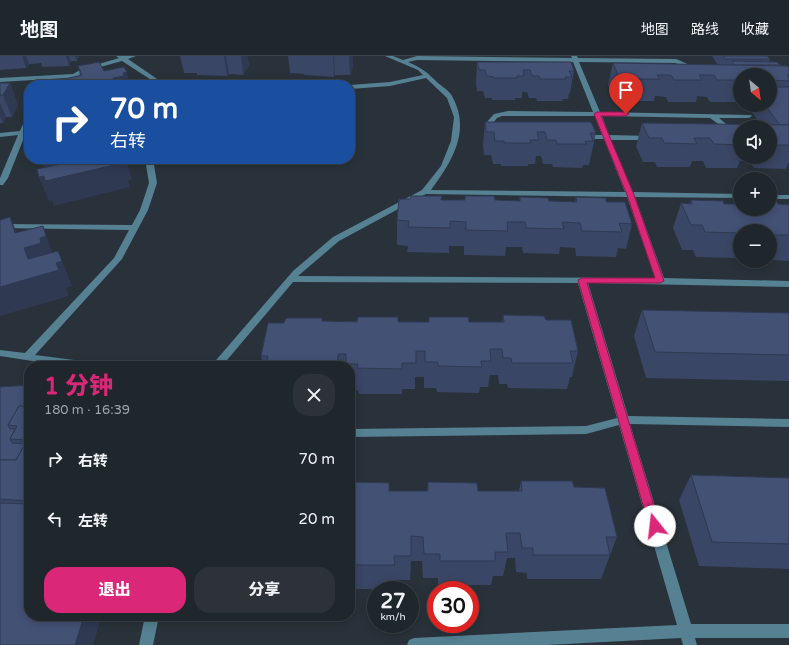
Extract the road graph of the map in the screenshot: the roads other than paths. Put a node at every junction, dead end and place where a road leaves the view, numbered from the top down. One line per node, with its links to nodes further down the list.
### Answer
1 (133, 56): 3 (street)
2 (388, 56): 5 (street)
3 (121, 57): 7 (street); 11 (street)
4 (575, 58): 5 (street); 6 (street); 13 (street)
5 (402, 62): 8 (street)
6 (704, 71)
7 (74, 76): 9 (street); 10 (street)
8 (427, 76): 12 (street); 28 (street)
9 (0, 80)
10 (68, 80)
11 (156, 80)
12 (355, 87)
13 (597, 114): 14 (street); 18 (street); 21 (street)
14 (711, 115): 15 (street); 23 (street)
15 (749, 116)
16 (24, 128): 17 (street)
17 (22, 133): 19 (street); 24 (street)
18 (504, 134)
19 (0, 135)
20 (576, 137): 21 (street)
21 (607, 137): 22 (street); 29 (street)
22 (655, 138)
23 (718, 138)
24 (18, 144): 25 (street); 27 (street)
25 (24, 144)
26 (150, 164): 34 (street)
27 (0, 183)
28 (425, 192): 29 (street); 35 (street)
29 (630, 195): 30 (street); 37 (street)
30 (733, 196)
31 (777, 197): 32 (street)
32 (789, 197)
33 (0, 226): 34 (street)
34 (135, 228): 40 (street)
35 (292, 279): 36 (street); 42 (street)
36 (582, 280): 37 (street); 43 (street)
37 (660, 281): 38 (street)
38 (789, 284)
39 (0, 353): 40 (street)
40 (27, 357): 41 (street)
41 (55, 361)
42 (220, 361)
43 (624, 420): 44 (street); 45 (street); 47 (street)
44 (789, 423)
45 (355, 433)
46 (151, 621): 49 (street)
47 (685, 631): 48 (street); 50 (street); 51 (street)
48 (789, 631)
49 (146, 645)
50 (414, 645)
51 (690, 645)

